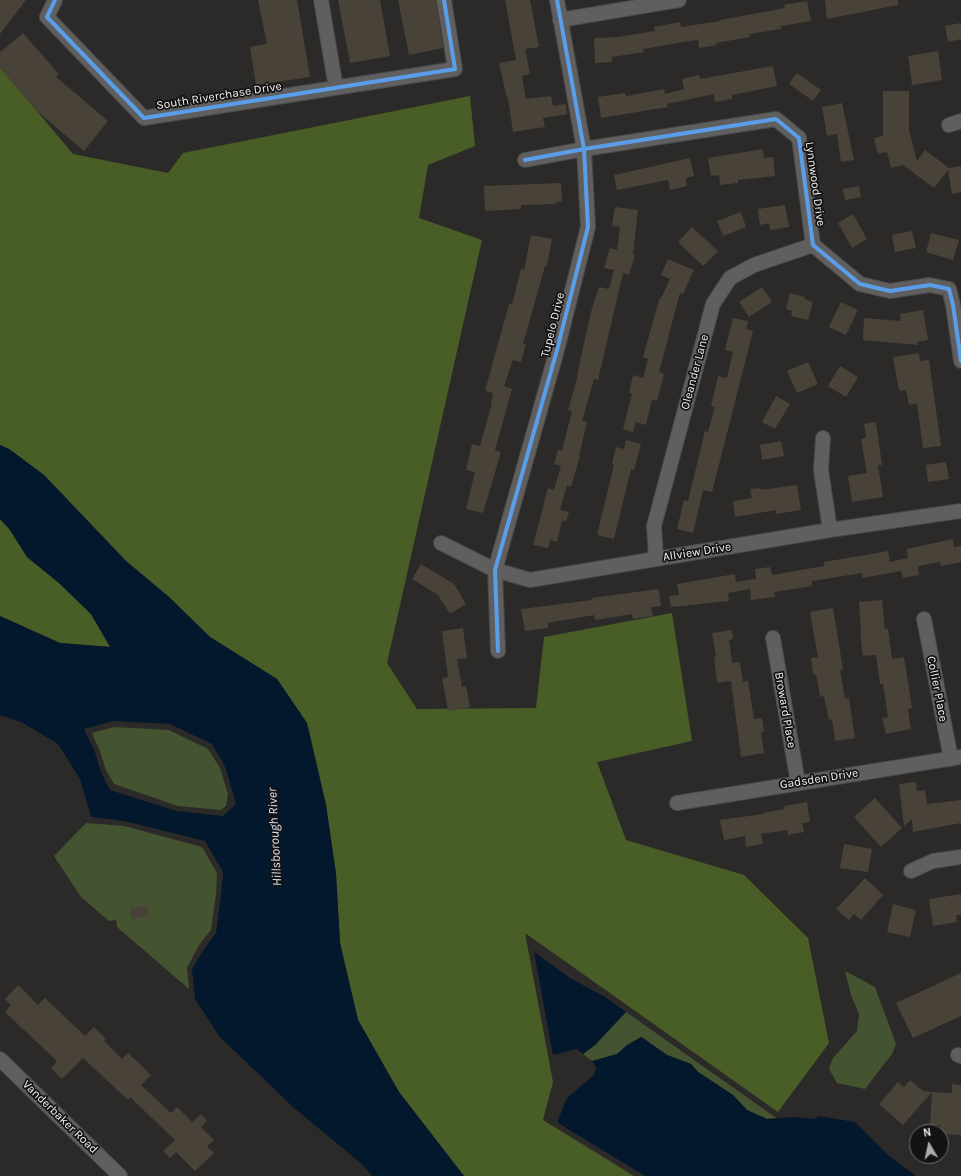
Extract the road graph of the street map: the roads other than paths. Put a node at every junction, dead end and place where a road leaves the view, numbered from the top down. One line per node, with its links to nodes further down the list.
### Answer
1 (55, 0): 7 (street, South Riverchase Drive)
2 (321, 0): 7 (street)
3 (444, 0): 7 (street, South Riverchase Drive)
4 (557, 0): 6 (street, Tupelo Drive)
5 (679, 0): 6 (street)
6 (560, 20): 8 (street, Tupelo Drive)
7 (336, 88)
8 (584, 149): 9 (street, Lynnwood Drive); 10 (street, Lynnwood Drive); 17 (street, Tupelo Drive)
9 (525, 160)
10 (813, 245): 11 (street, Lynnwood Drive); 16 (street, Oleander Lane)
11 (960, 354)
12 (823, 438): 14 (street)
13 (961, 511): 14 (street, Allview Drive)
14 (830, 530): 16 (street, Allview Drive)
15 (441, 543): 17 (street, Allview Drive)
16 (656, 559): 17 (street, Allview Drive)
17 (495, 570): 20 (street, Tupelo Drive)
18 (924, 619): 21 (street, Collier Place)
19 (773, 638): 22 (street, Broward Place)
20 (498, 651)
21 (956, 758): 22 (street, Gadsden Drive)
22 (798, 783): 23 (street, Gadsden Drive)
23 (677, 803)
24 (961, 857): 25 (street)
25 (911, 871)
26 (0, 1059): 27 (street, Vanderbaker Road)
27 (120, 1176)

